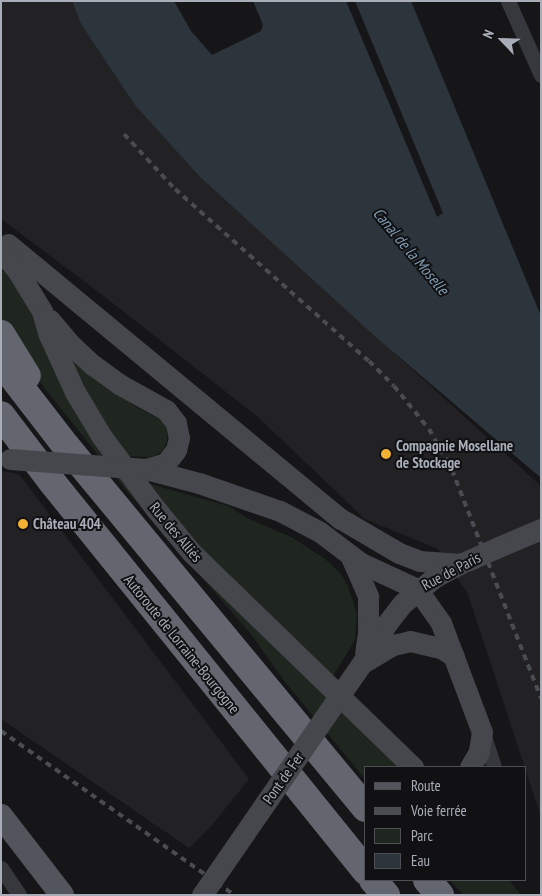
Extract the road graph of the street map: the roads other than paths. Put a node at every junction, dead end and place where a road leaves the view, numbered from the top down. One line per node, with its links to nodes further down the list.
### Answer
1 (508, 1): 2 (street)
2 (541, 75)
3 (1, 240): 14 (main road)
4 (1, 251): 5 (main road, Rue des Alliés)
5 (42, 311): 11 (main road); 19 (main road, Rue des Alliés)
6 (1, 334): 9 (highway)
7 (1, 362): 9 (highway)
8 (1, 415): 25 (highway, Autoroute de Lorraine-Bourgogne)
9 (66, 446): 22 (highway)
10 (6, 458): 11 (main road, bridge)
11 (146, 469): 13 (main road)
12 (541, 529): 14 (main road, Rue de Paris, bridge)
13 (351, 557): 15 (main road); 17 (main road)
14 (464, 562): 15 (main road, Rue de Paris)
15 (417, 589): 16 (main road); 17 (main road, Rue de Paris)
16 (454, 656): 17 (main road); 18 (main road)
17 (363, 662): 30 (main road, Pont de Fer, bridge)
18 (482, 732): 20 (main road); 21 (street)
19 (412, 766)
20 (471, 766)
21 (494, 766)
22 (364, 806)
23 (1, 816): 29 (main road)
24 (1, 868): 28 (street)
25 (364, 869)
26 (374, 881): 31 (highway)
27 (428, 881): 32 (highway)
28 (19, 895)
29 (62, 895)
30 (202, 895)
31 (386, 895)
32 (440, 895)

